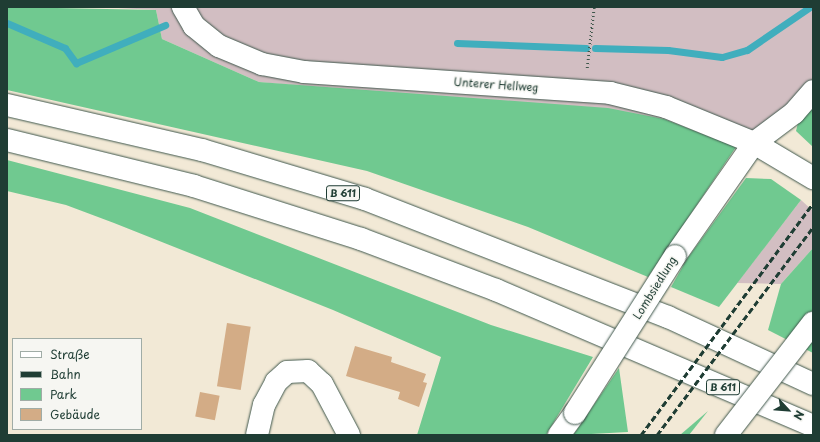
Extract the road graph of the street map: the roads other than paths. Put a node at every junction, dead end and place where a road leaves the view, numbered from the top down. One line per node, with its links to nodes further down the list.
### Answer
1 (183, 7): 5 (main road, Unterer Hellweg)
2 (813, 91): 5 (main road, Lombsiedlung)
3 (7, 105): 8 (main road, B 611)
4 (7, 140): 9 (main road, B 611)
5 (754, 143): 6 (main road, Unterer Hellweg); 12 (main road, Lombsiedlung, bridge)
6 (813, 178)
7 (813, 324): 13 (main road, bridge)
8 (813, 384)
9 (813, 426)
10 (258, 435): 11 (main road)
11 (349, 435)
12 (559, 435)
13 (726, 435)

